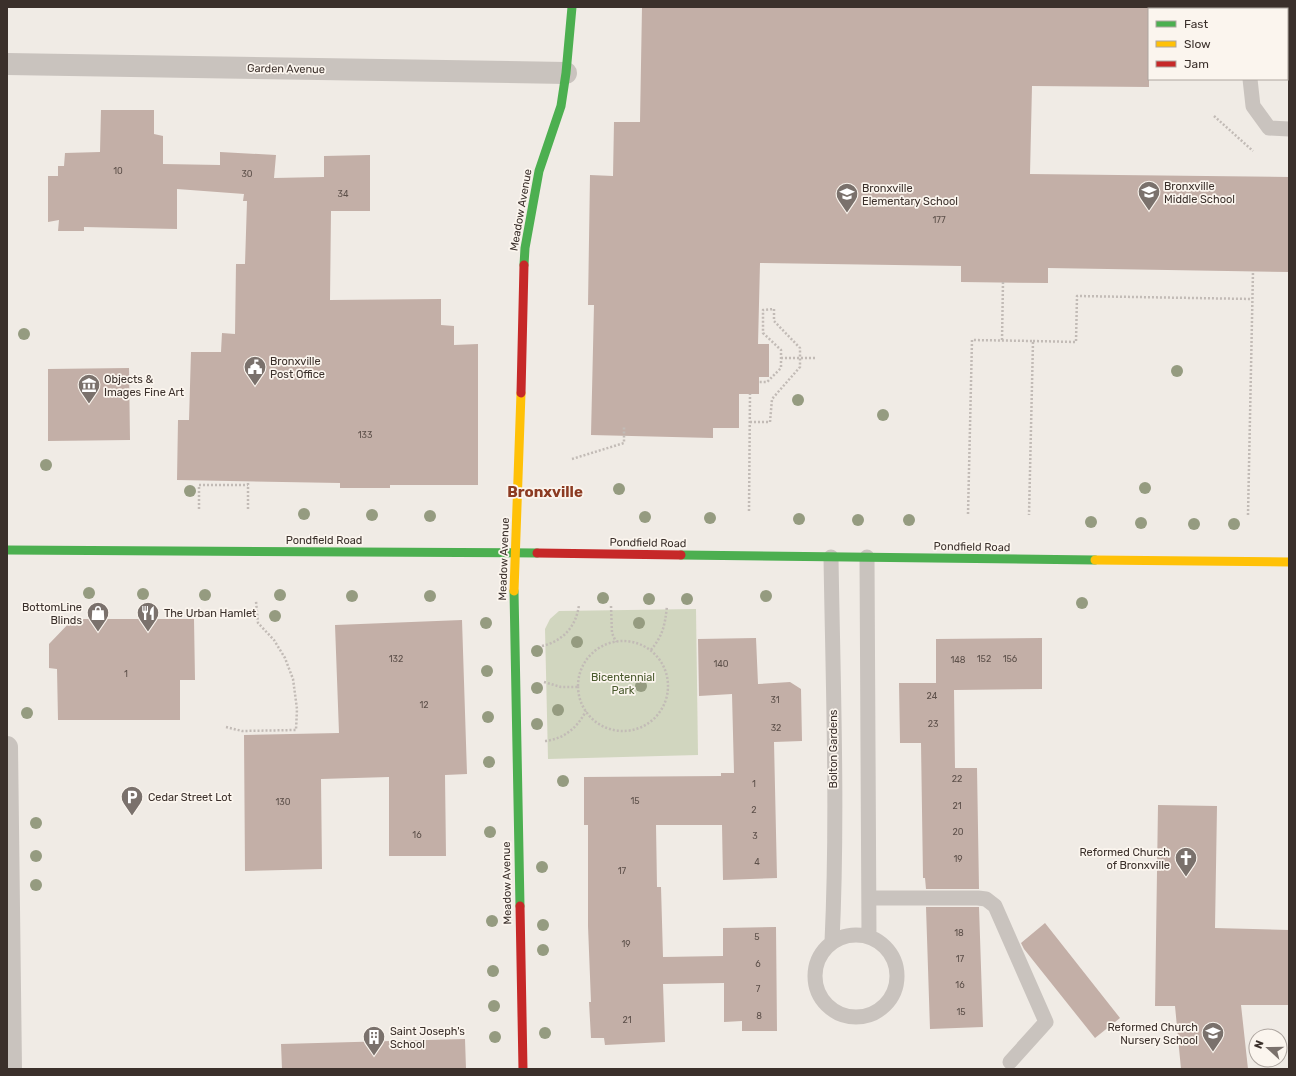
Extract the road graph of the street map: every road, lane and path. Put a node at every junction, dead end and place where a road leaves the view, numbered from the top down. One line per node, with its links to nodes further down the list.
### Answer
1 (572, 7): 3 (street, Meadow Avenue)
2 (7, 64): 3 (street, Garden Avenue)
3 (566, 73): 28 (street, Meadow Avenue)
4 (1250, 80): 6 (lane)
5 (1214, 116): 7 (path)
6 (1289, 129)
7 (1253, 151)
8 (1253, 271): 10 (path)
9 (1003, 282): 11 (path)
10 (1252, 299): 12 (path); 26 (path)
11 (1002, 340): 12 (path); 24 (path)
12 (1033, 341): 25 (path)
13 (781, 358): 14 (path); 14 (path); 16 (path)
14 (800, 358): 15 (path); 18 (path)
15 (817, 358)
16 (759, 382)
17 (750, 394): 18 (path)
18 (750, 422): 23 (path)
19 (624, 427): 20 (path)
20 (572, 460)
21 (199, 509): 22 (path)
22 (248, 509)
23 (749, 511)
24 (968, 514)
25 (1029, 515)
26 (1248, 515)
27 (7, 550): 28 (street, Pondfield Road)
28 (515, 553): 29 (street, Pondfield Road); 52 (street, Meadow Avenue)
29 (831, 557): 30 (street, Pondfield Road); 49 (lane, Bolton Gardens)
30 (867, 557): 31 (street, Pondfield Road); 47 (lane)
31 (1289, 562)
32 (256, 600): 43 (path)
33 (579, 606): 37 (path)
34 (611, 606): 36 (path)
35 (667, 606): 38 (path)
36 (616, 642): 38 (path); 40 (path)
37 (541, 646)
38 (651, 650): 41 (path)
39 (542, 681): 40 (path)
40 (578, 686): 41 (path)
41 (586, 711): 45 (path)
42 (226, 727): 43 (path)
43 (281, 730): 44 (path)
44 (281, 734)
45 (544, 741)
46 (7, 747): 51 (street)
47 (869, 898): 48 (lane); 50 (lane)
48 (869, 937): 49 (lane); 49 (lane)
49 (832, 942)
50 (1010, 1062)
51 (11, 1069)
52 (523, 1069)

